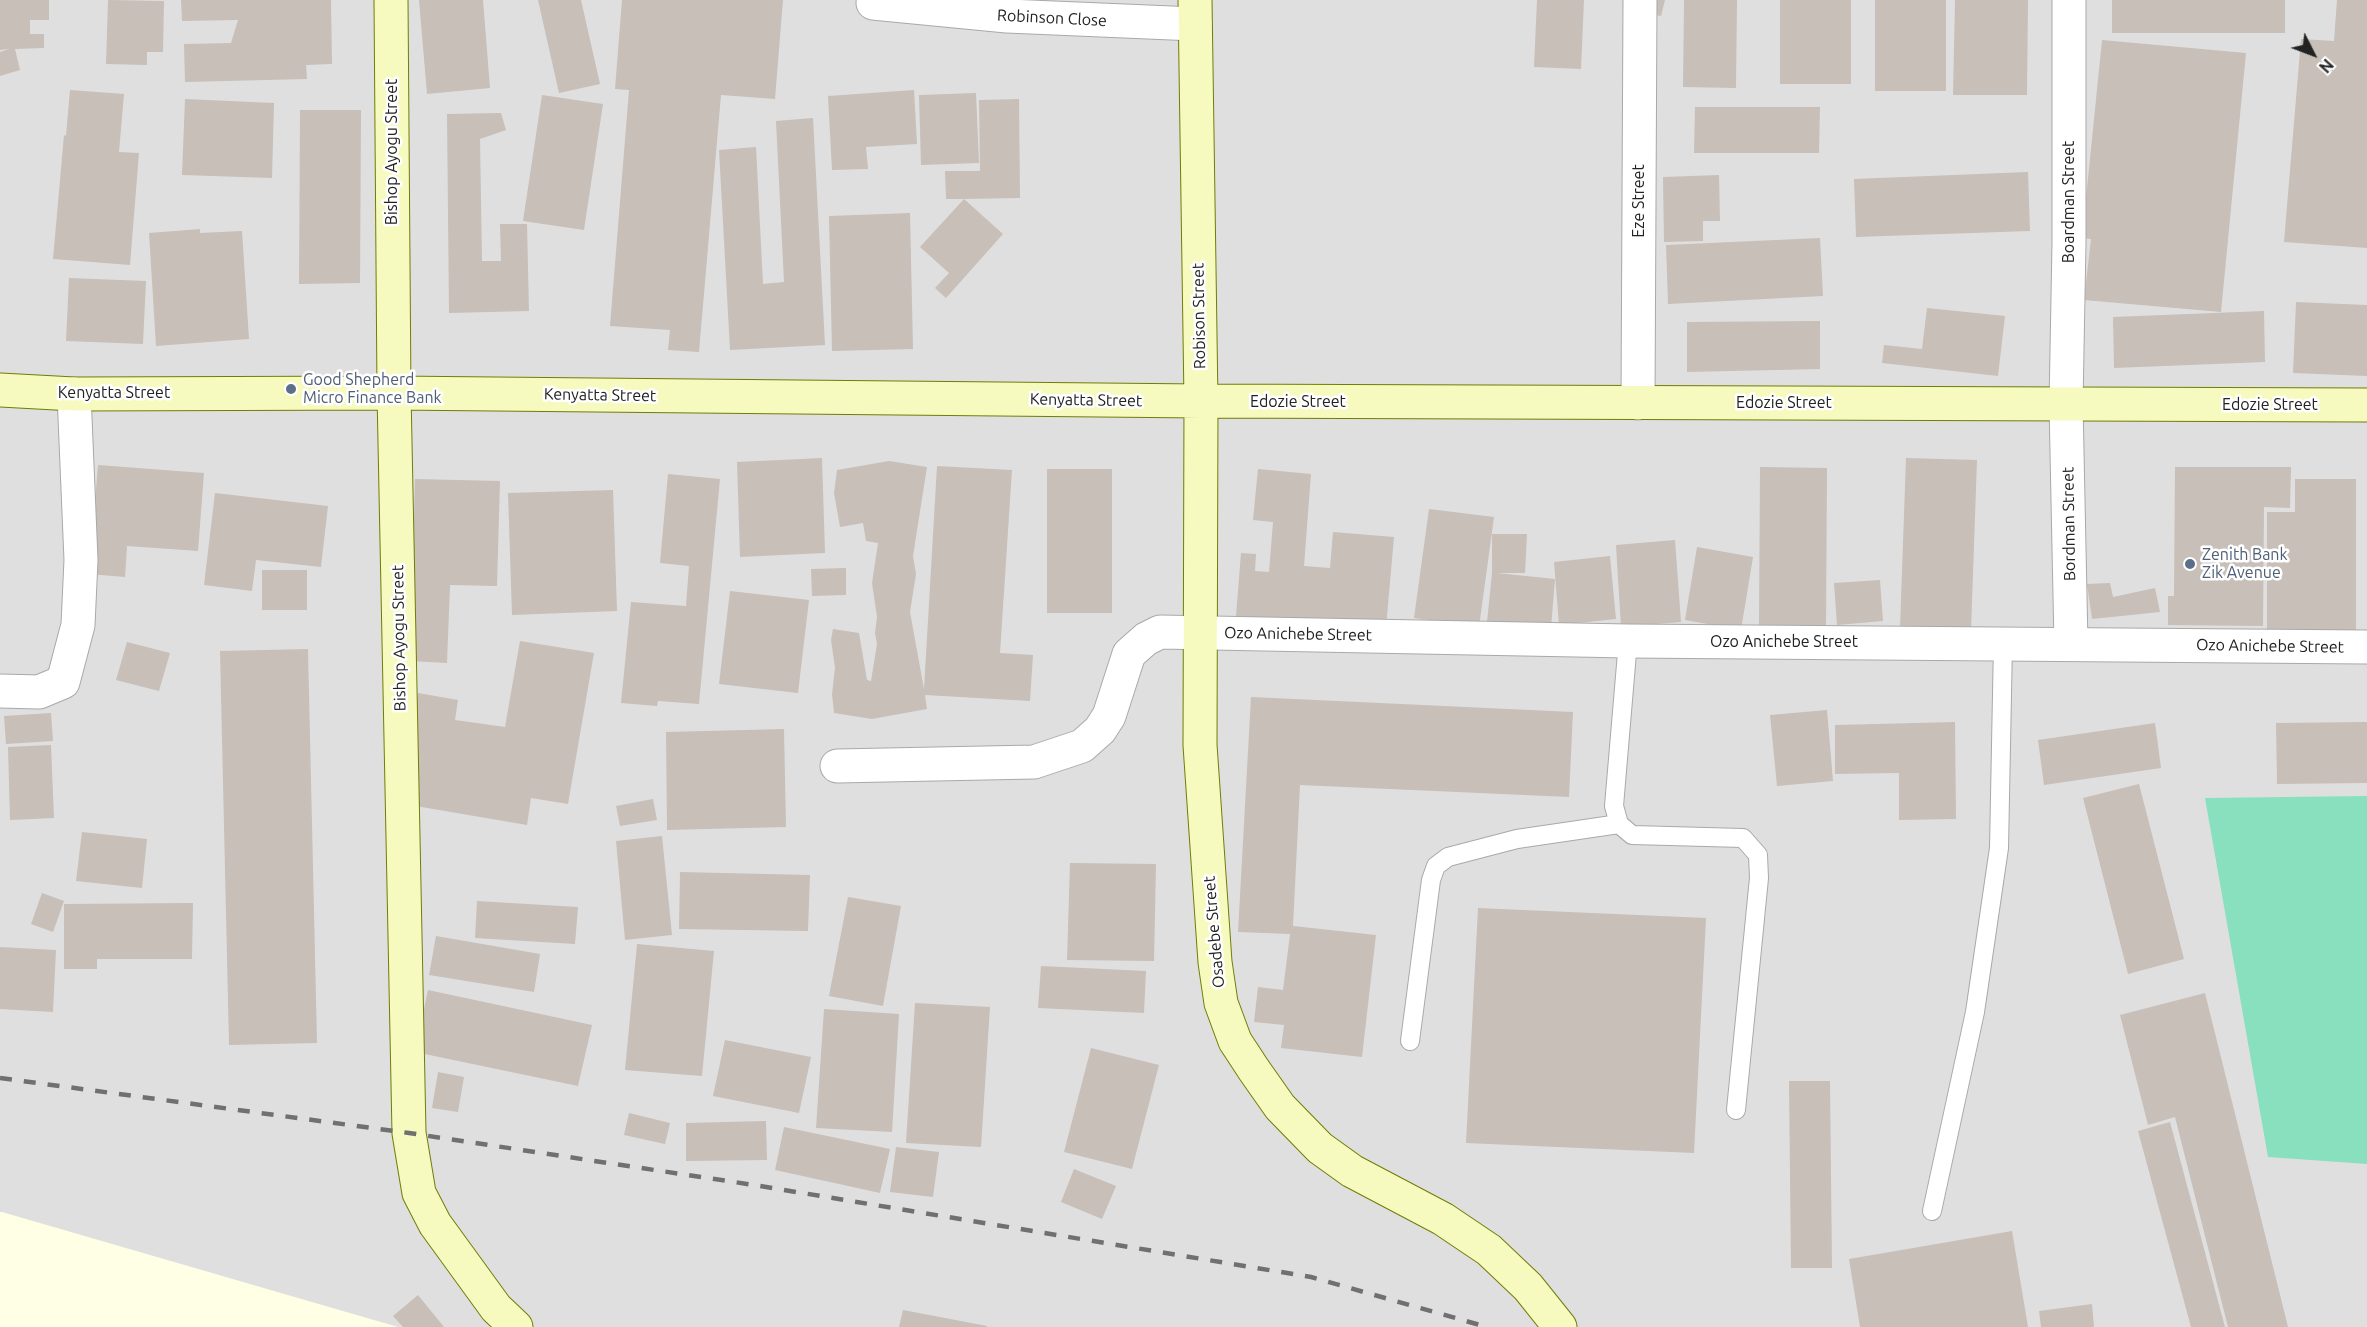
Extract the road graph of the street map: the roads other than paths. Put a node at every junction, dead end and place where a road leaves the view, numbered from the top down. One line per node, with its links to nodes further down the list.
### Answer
1 (390, 0): 7 (main road, Bishop Ayogu Street)
2 (1640, 0): 10 (street, Eze Street)
3 (2069, 0): 11 (street, Boardman Street)
4 (873, 3): 5 (street, Robinson Close)
5 (1195, 12): 9 (main road, Robison Street)
6 (0, 390): 8 (main road, Kenyatta Street)
7 (394, 393): 8 (main road, Kenyatta Street); 9 (main road, Kenyatta Street); 24 (main road, Bishop Ayogu Street)
8 (74, 394): 18 (street)
9 (1201, 402): 10 (main road, Edozie Street); 13 (main road, Robison Street)
10 (1638, 402): 11 (main road, Edozie Street)
11 (2067, 404): 12 (main road, Edozie Street); 16 (street, Bordman Street)
12 (2367, 405)
13 (1202, 632): 14 (street, Ozo Anichebe Street); 19 (street, Ozo Anichebe Street); 25 (main road, Osadebe Street)
14 (1628, 641): 15 (street, Ozo Anichebe Street); 20 (lane)
15 (2003, 643): 16 (street, Ozo Anichebe Street); 23 (lane)
16 (2071, 644): 17 (street, Ozo Anichebe Street)
17 (2367, 647)
18 (0, 691)
19 (837, 766)
20 (1619, 824): 21 (lane); 22 (lane)
21 (1410, 1041)
22 (1736, 1110)
23 (1932, 1211)
24 (516, 1327)
25 (1560, 1327)

